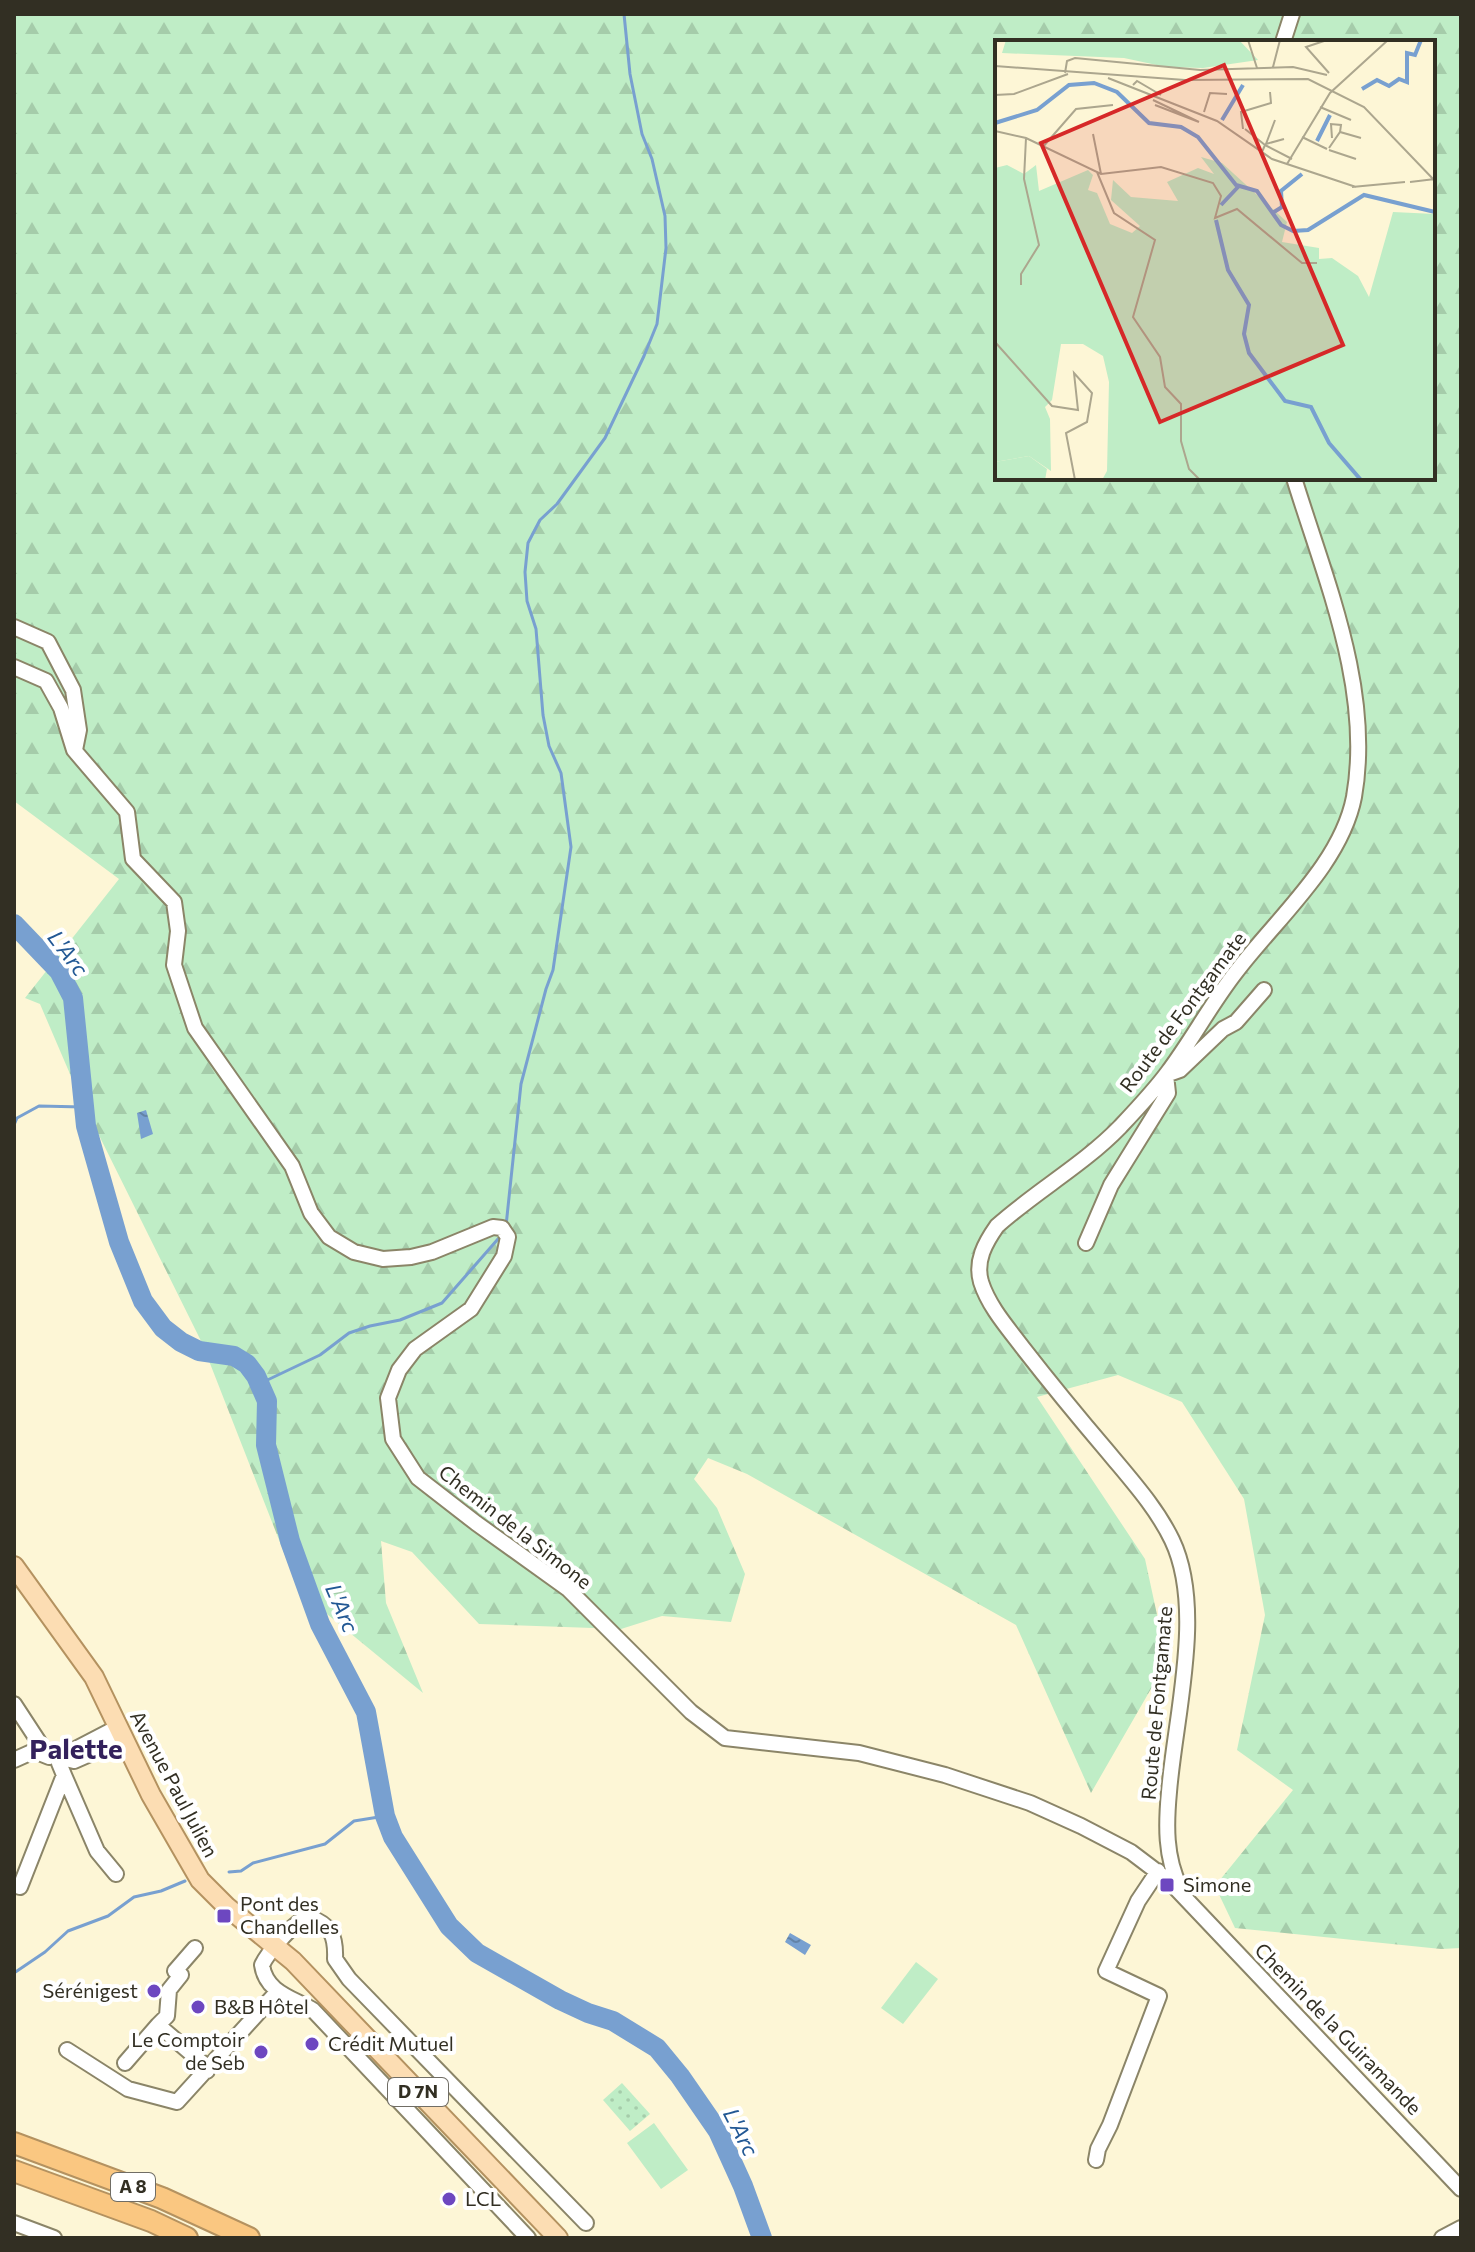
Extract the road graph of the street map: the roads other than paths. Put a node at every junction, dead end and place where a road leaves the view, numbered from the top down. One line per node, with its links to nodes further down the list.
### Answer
1 (1292, 14): 2 (street)
2 (1284, 40)
3 (1295, 480): 8 (street, Route de Fontgamate)
4 (14, 627): 6 (street)
5 (14, 667): 6 (street, Chemin de la Simone)
6 (74, 750): 15 (street, Chemin de la Simone)
7 (1264, 990): 8 (street)
8 (1166, 1075): 9 (street); 18 (street, Route de Fontgamate)
9 (1086, 1243)
10 (14, 1566): 12 (main road, Avenue Paul Julien / D 7N)
11 (14, 1704): 14 (street)
12 (121, 1733): 14 (street); 19 (main road, Avenue Paul Julien / D 7N)
13 (14, 1760): 14 (street)
14 (59, 1763): 16 (street); 17 (street)
15 (1158, 1871): 18 (street, Chemin de la Simone); 27 (street)
16 (116, 1874)
17 (14, 1885)
18 (1185, 1898): 29 (street, Chemin de la Guiramande)
19 (276, 1946): 21 (street); 31 (street); 37 (main road, Avenue Paul Julien / D 7N)
20 (195, 1948): 22 (street)
21 (278, 1991): 25 (street); 36 (street)
22 (158, 2025): 24 (street); 25 (street)
23 (67, 2050): 25 (street)
24 (125, 2063)
25 (207, 2071)
26 (14, 2143): 35 (highway, A 8)
27 (1096, 2160)
28 (14, 2171): 34 (highway, A 8)
29 (1461, 2189)
30 (14, 2223): 33 (street)
31 (586, 2223)
32 (1461, 2228): 38 (street)
33 (54, 2238)
34 (187, 2238)
35 (249, 2238)
36 (528, 2238)
37 (558, 2238)
38 (1442, 2238)

